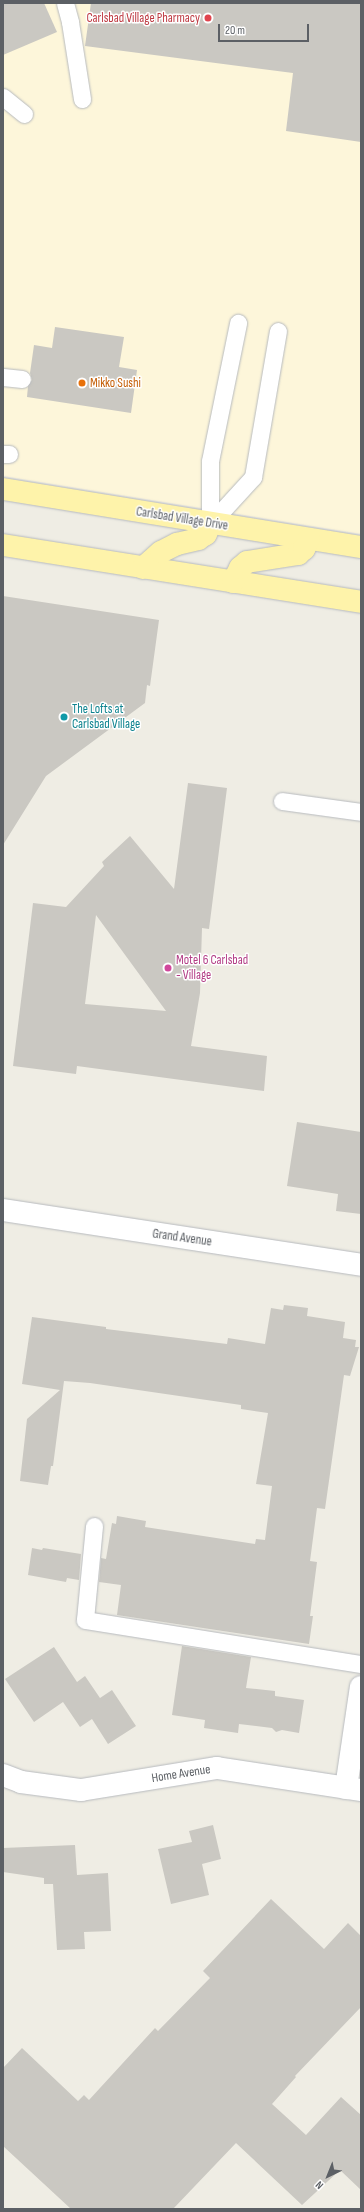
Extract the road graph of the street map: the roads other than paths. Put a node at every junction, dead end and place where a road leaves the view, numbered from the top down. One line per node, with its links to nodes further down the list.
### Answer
1 (65, 3): 3 (lane)
2 (3, 97): 4 (lane)
3 (82, 99)
4 (24, 114)
5 (238, 324): 10 (lane)
6 (278, 331): 10 (lane)
7 (3, 377): 8 (lane)
8 (22, 379)
9 (3, 489): 10 (main road, Carlsbad Village Drive)
10 (210, 524): 11 (main road, Carlsbad Village Drive); 14 (main road)
11 (309, 539): 13 (main road, Carlsbad Village Drive); 15 (main road)
12 (3, 545): 14 (main road)
13 (361, 547)
14 (143, 568): 15 (main road)
15 (233, 582): 16 (main road)
16 (361, 602)
17 (282, 801): 18 (lane)
18 (361, 812)
19 (3, 1210): 20 (street, Grand Avenue)
20 (361, 1265)
21 (94, 1526): 22 (lane)
22 (361, 1664)
23 (361, 1687): 25 (street)
24 (3, 1775): 25 (street, Home Avenue)
25 (353, 1789)

